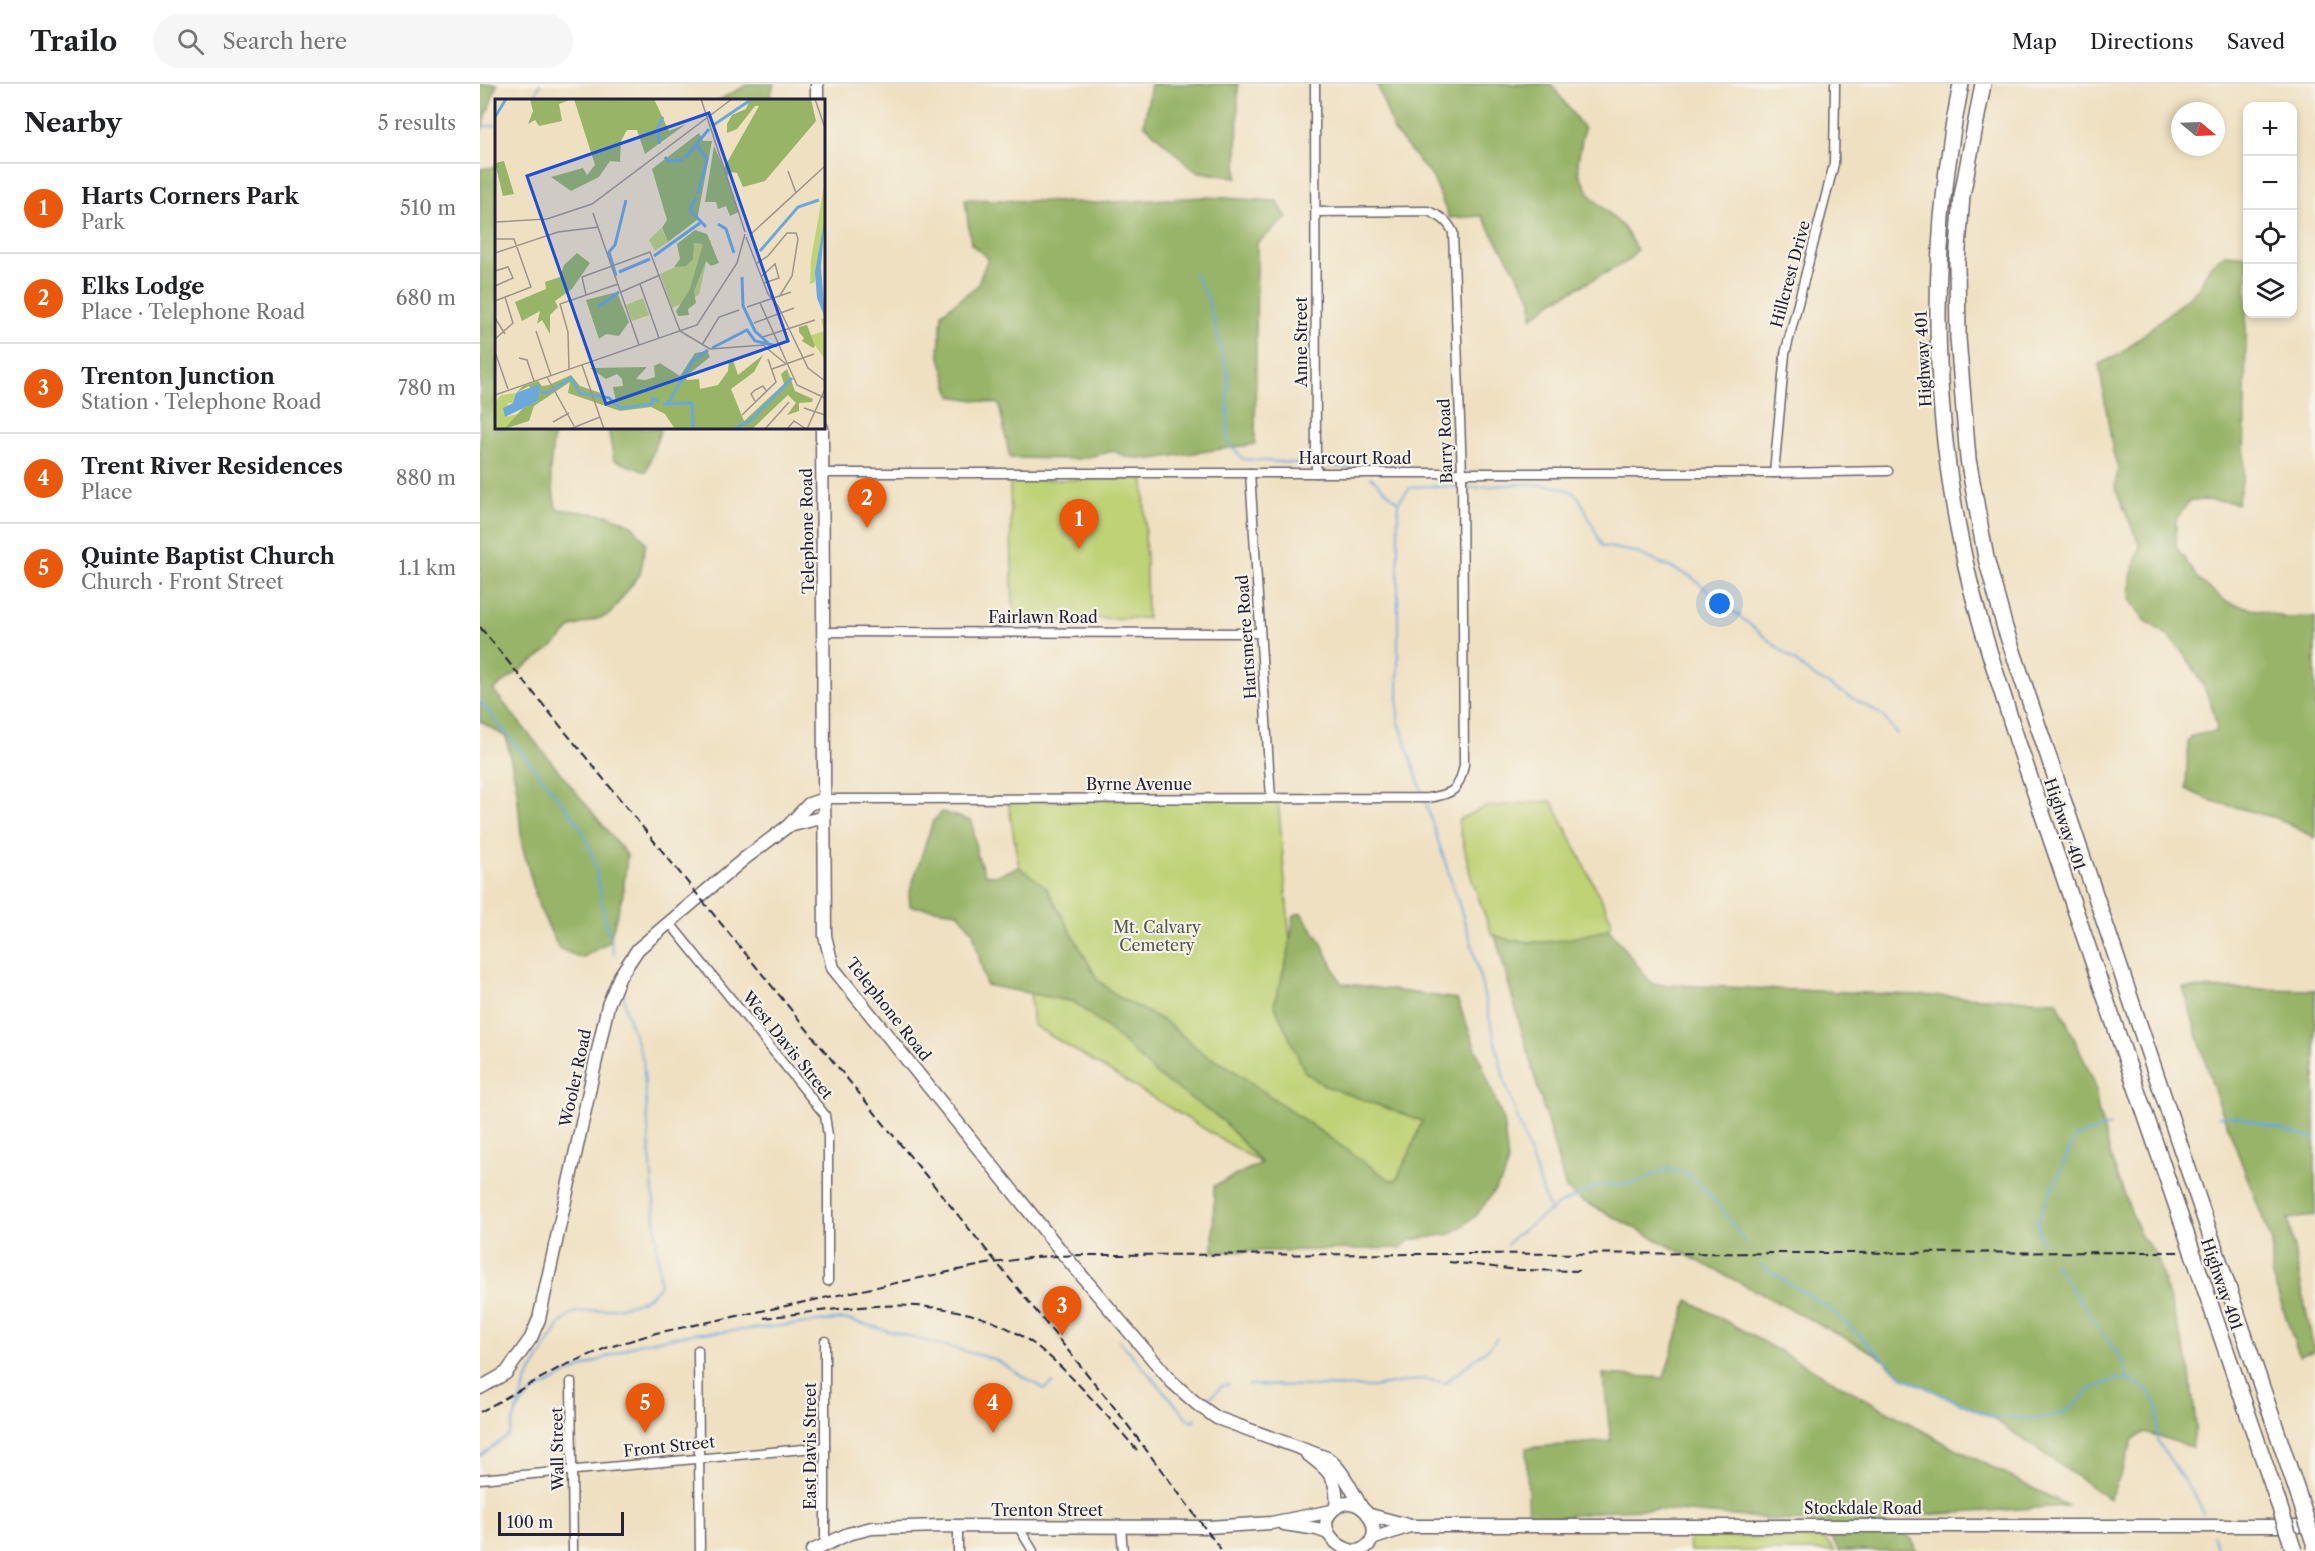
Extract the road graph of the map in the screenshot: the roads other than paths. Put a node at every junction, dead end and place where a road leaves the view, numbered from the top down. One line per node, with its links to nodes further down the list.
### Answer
1 (1315, 84): 5 (street, Anne Street)
2 (1835, 84): 12 (street, Hillcrest Drive)
3 (1961, 84): 49 (highway, Highway 401, bridge)
4 (1983, 84): 40 (highway, Highway 401, bridge)
5 (1316, 212): 10 (street, Anne Street); 11 (street, Barry Road)
6 (822, 429): 8 (street, Telephone Road)
7 (1888, 471): 12 (street, Harcourt Road)
8 (823, 473): 9 (street, Harcourt Road); 13 (street, Telephone Road)
9 (1250, 473): 10 (street, Harcourt Road); 14 (street, Hartsmere Road)
10 (1316, 473): 11 (street, Harcourt Road)
11 (1462, 473): 12 (street, Harcourt Road); 15 (street, Barry Road)
12 (1774, 473)
13 (825, 632): 14 (street, Fairlawn Road); 17 (street, Telephone Road)
14 (1260, 633): 16 (street, Hartsmere Road)
15 (1453, 791): 16 (street, Byrne Avenue)
16 (1271, 798): 17 (street, Byrne Avenue)
17 (824, 799): 18 (street, Telephone Road); 19 (street, Wooler Road)
18 (824, 817): 19 (street, Wooler Road); 26 (street, Telephone Road)
19 (788, 826): 20 (street, Wooler Road)
20 (669, 922): 21 (street, West Davis Street); 25 (street, Wooler Road)
21 (828, 1281)
22 (825, 1341): 27 (street, East Davis Street)
23 (698, 1350): 28 (street)
24 (571, 1382): 29 (street, Wall Street)
25 (480, 1388)
26 (1294, 1445): 31 (street, Telephone Road); 32 (street, Telephone Road)
27 (825, 1446): 28 (street, Front Street); 41 (street, East Davis Street)
28 (699, 1458): 29 (street, Front Street); 44 (street)
29 (573, 1470): 30 (street, Front Street); 43 (street, Wall Street)
30 (480, 1479)
31 (1334, 1509): 32 (street); 33 (street, Trenton Street); 39 (street)
32 (1366, 1511): 35 (street, Stockdale Road); 42 (street)
33 (1271, 1522): 38 (street, Trenton Street); 39 (street, Trenton Street)
34 (1018, 1526): 37 (street, Trenton Street); 38 (street, Trenton Street); 47 (street)
35 (1411, 1526): 36 (street, Stockdale Road); 42 (street, Stockdale Road)
36 (2315, 1526)
37 (958, 1527): 41 (street, Trenton Street); 46 (street)
38 (1121, 1527): 48 (street)
39 (1328, 1533): 42 (street)
40 (2315, 1546)
41 (825, 1548): 45 (street, Trenton Street)
42 (1358, 1548)
43 (573, 1551)
44 (700, 1551)
45 (812, 1551)
46 (958, 1551)
47 (1033, 1551)
48 (1123, 1551)
49 (2294, 1551)

